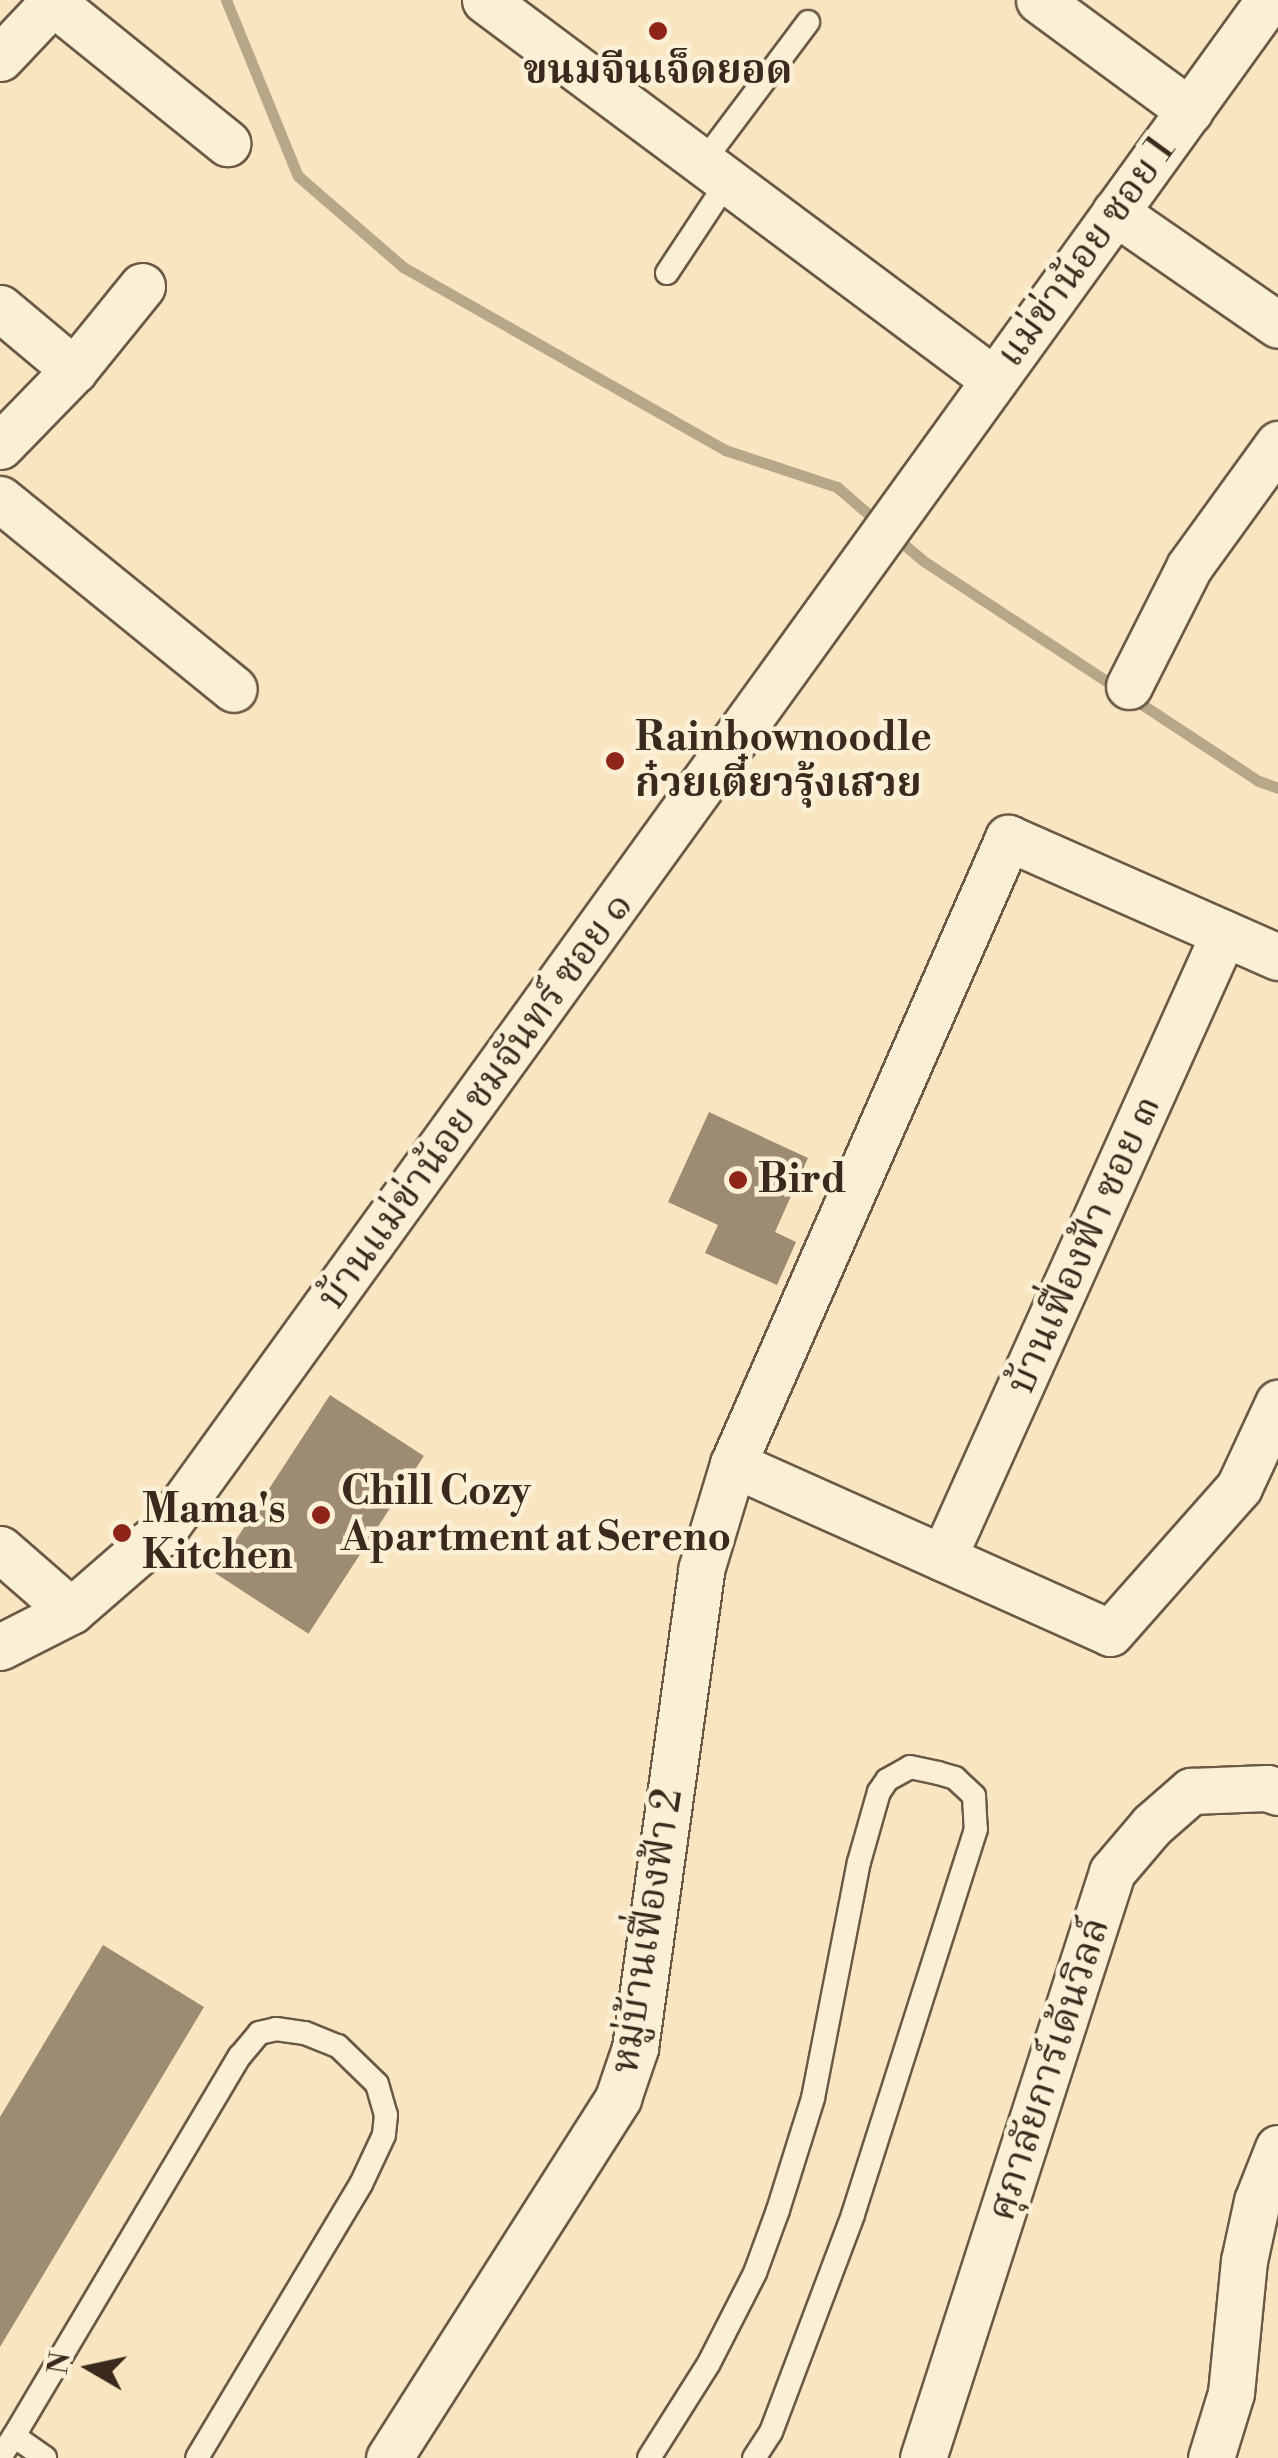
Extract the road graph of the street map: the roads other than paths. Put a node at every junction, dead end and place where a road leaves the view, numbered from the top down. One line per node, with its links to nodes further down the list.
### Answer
1 (1039, 0): 7 (street)
2 (52, 1): 6 (street); 8 (street)
3 (1274, 1): 7 (street, แม่ข่าน้อย ซอย 1)
4 (490, 2): 9 (street)
5 (808, 22): 9 (lane)
6 (0, 58)
7 (1190, 111): 10 (street, แม่ข่าน้อย ซอย 1)
8 (227, 143)
9 (715, 172): 11 (lane); 16 (street)
10 (1115, 212): 14 (street); 16 (street, แม่ข่าน้อย ซอย 1)
11 (667, 273)
12 (142, 286): 15 (street)
13 (0, 308): 15 (street)
14 (1278, 325)
15 (74, 370): 18 (street)
16 (993, 379): 20 (street, แม่ข่าน้อย ซอย 1)
17 (1278, 444): 21 (street)
18 (0, 446)
19 (0, 499): 22 (street)
20 (904, 506): 29 (street, บ้านแม่ข่าน้อย ชมจันทร์ ซอย ๑)
21 (1129, 686)
22 (234, 689)
23 (1224, 933): 24 (street); 26 (street, หมู่บ้านเฟื่องฟ้า 2); 28 (street, บ้านเฟื่องฟ้า ซอย ๓)
24 (1278, 957)
25 (1278, 1404): 28 (street)
26 (733, 1464): 28 (street); 38 (street, หมู่บ้านเฟื่องฟ้า 2)
27 (0, 1549): 29 (street)
28 (944, 1558)
29 (71, 1612): 30 (street, บ้านแม่ข่าน้อย ชมจันทร์ ซอย ๑)
30 (0, 1646)
31 (1278, 1792): 40 (street, ศุภาลัยการ์เด้นวิลล์)
32 (1278, 2148): 41 (street)
33 (14, 2436): 35 (lane); 36 (lane); 37 (lane)
34 (659, 2455): 39 (lane)
35 (0, 2457)
36 (46, 2458)
37 (197, 2458)
38 (389, 2458)
39 (754, 2458)
40 (923, 2458)
41 (1210, 2458)

